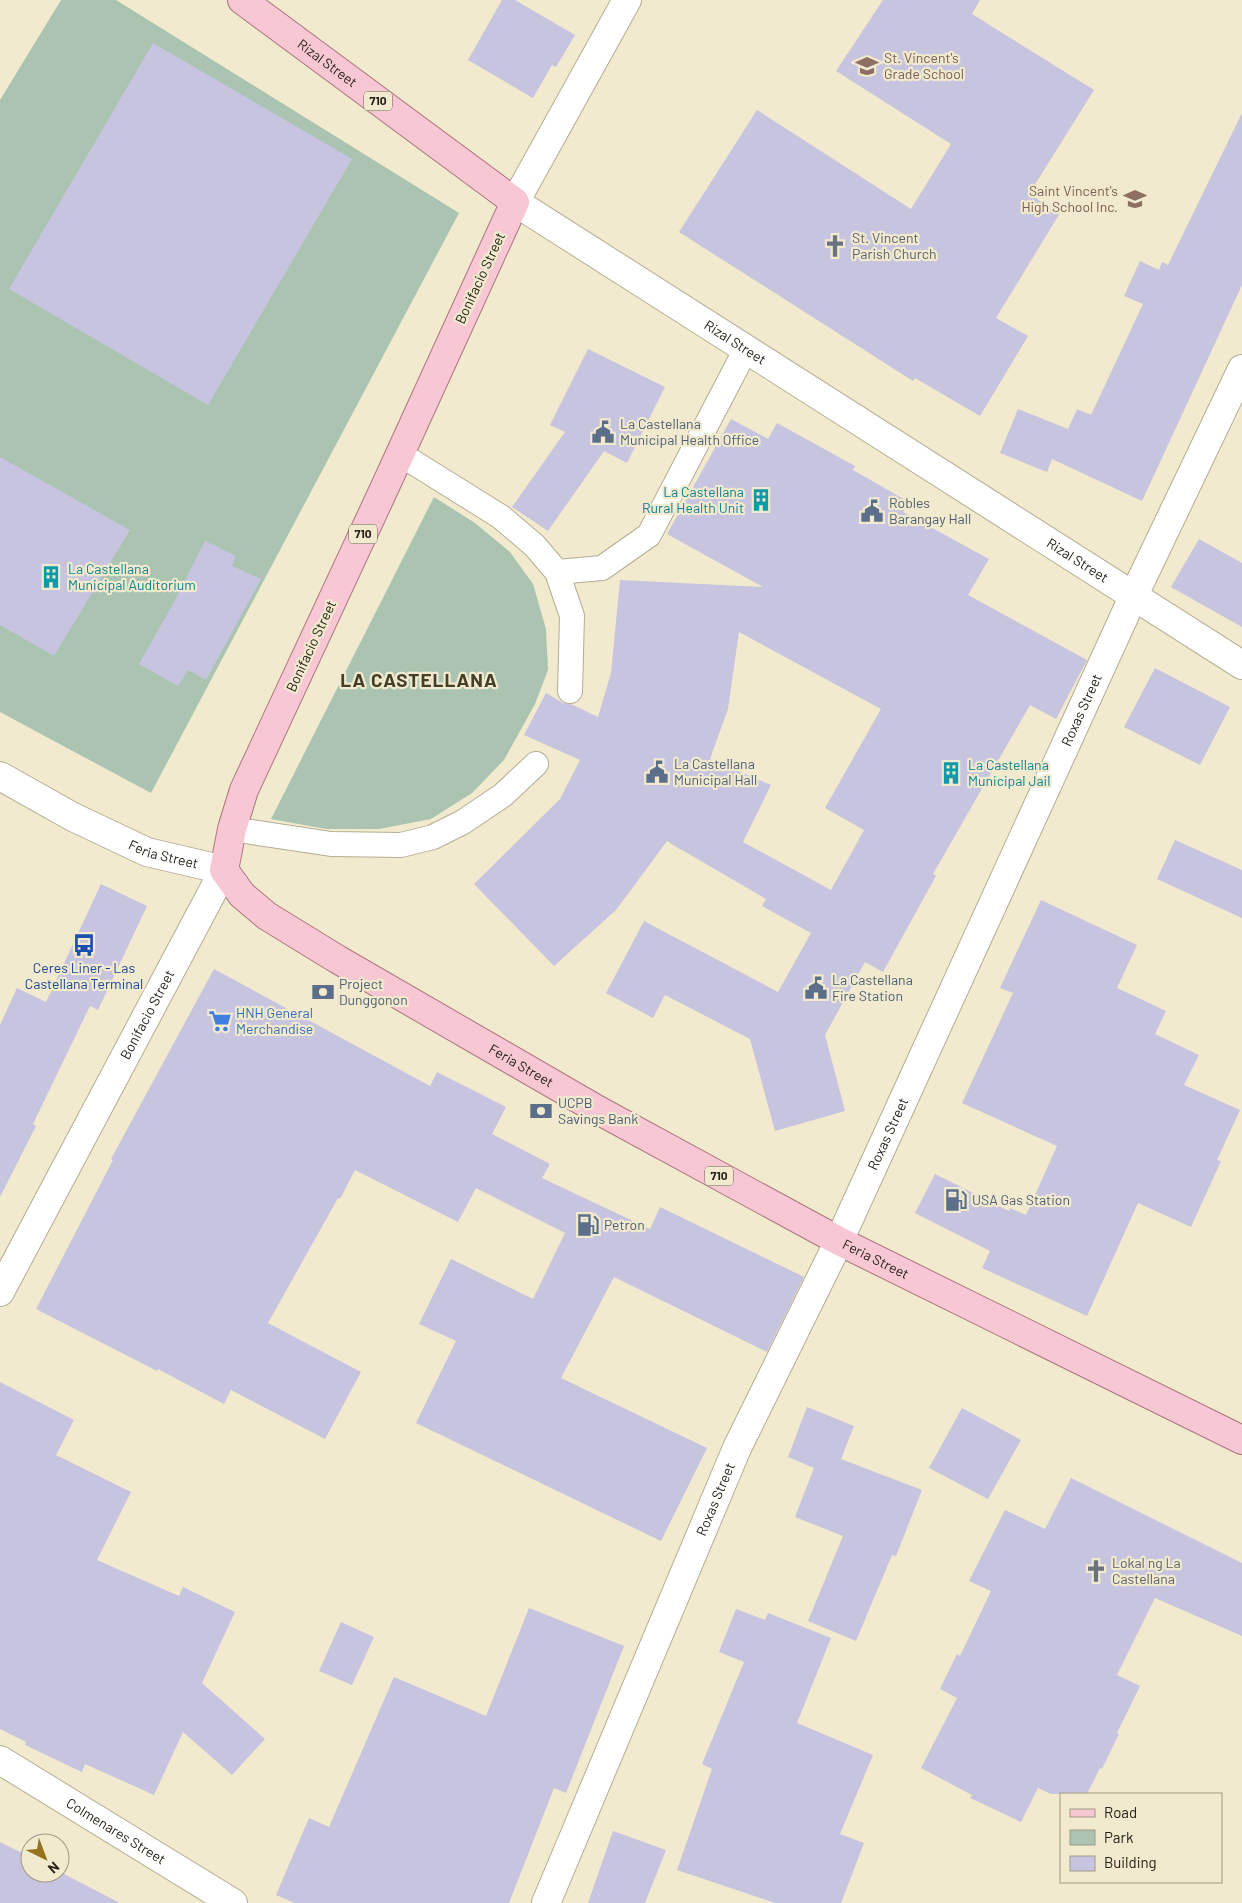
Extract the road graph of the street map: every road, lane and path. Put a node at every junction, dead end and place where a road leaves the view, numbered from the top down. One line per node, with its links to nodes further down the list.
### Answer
1 (242, 0): 3 (main road, Rizal Street / 710)
2 (627, 0): 3 (street, Bonifacio Street)
3 (515, 202): 4 (street, Rizal Street); 6 (main road, Bonifacio Street / 710)
4 (746, 349): 7 (lane); 8 (street, Rizal Street)
5 (1242, 369): 8 (street, Roxas Street)
6 (400, 454): 7 (lane); 13 (main road, Bonifacio Street / 710)
7 (556, 572): 10 (lane)
8 (1134, 595): 9 (street, Rizal Street); 15 (street, Roxas Street)
9 (1242, 665)
10 (570, 691)
11 (536, 764): 13 (lane)
12 (0, 776): 14 (street, Feria Street)
13 (232, 829): 14 (main road, Bonifacio Street / 710)
14 (224, 870): 15 (main road, Feria Street / 710); 16 (street, Bonifacio Street)
15 (839, 1241): 17 (main road, Feria Street / 710); 20 (street, Roxas Street)
16 (0, 1292)
17 (1242, 1440)
18 (0, 1760): 19 (street, Colmenares Street)
19 (233, 1903)
20 (546, 1903)

